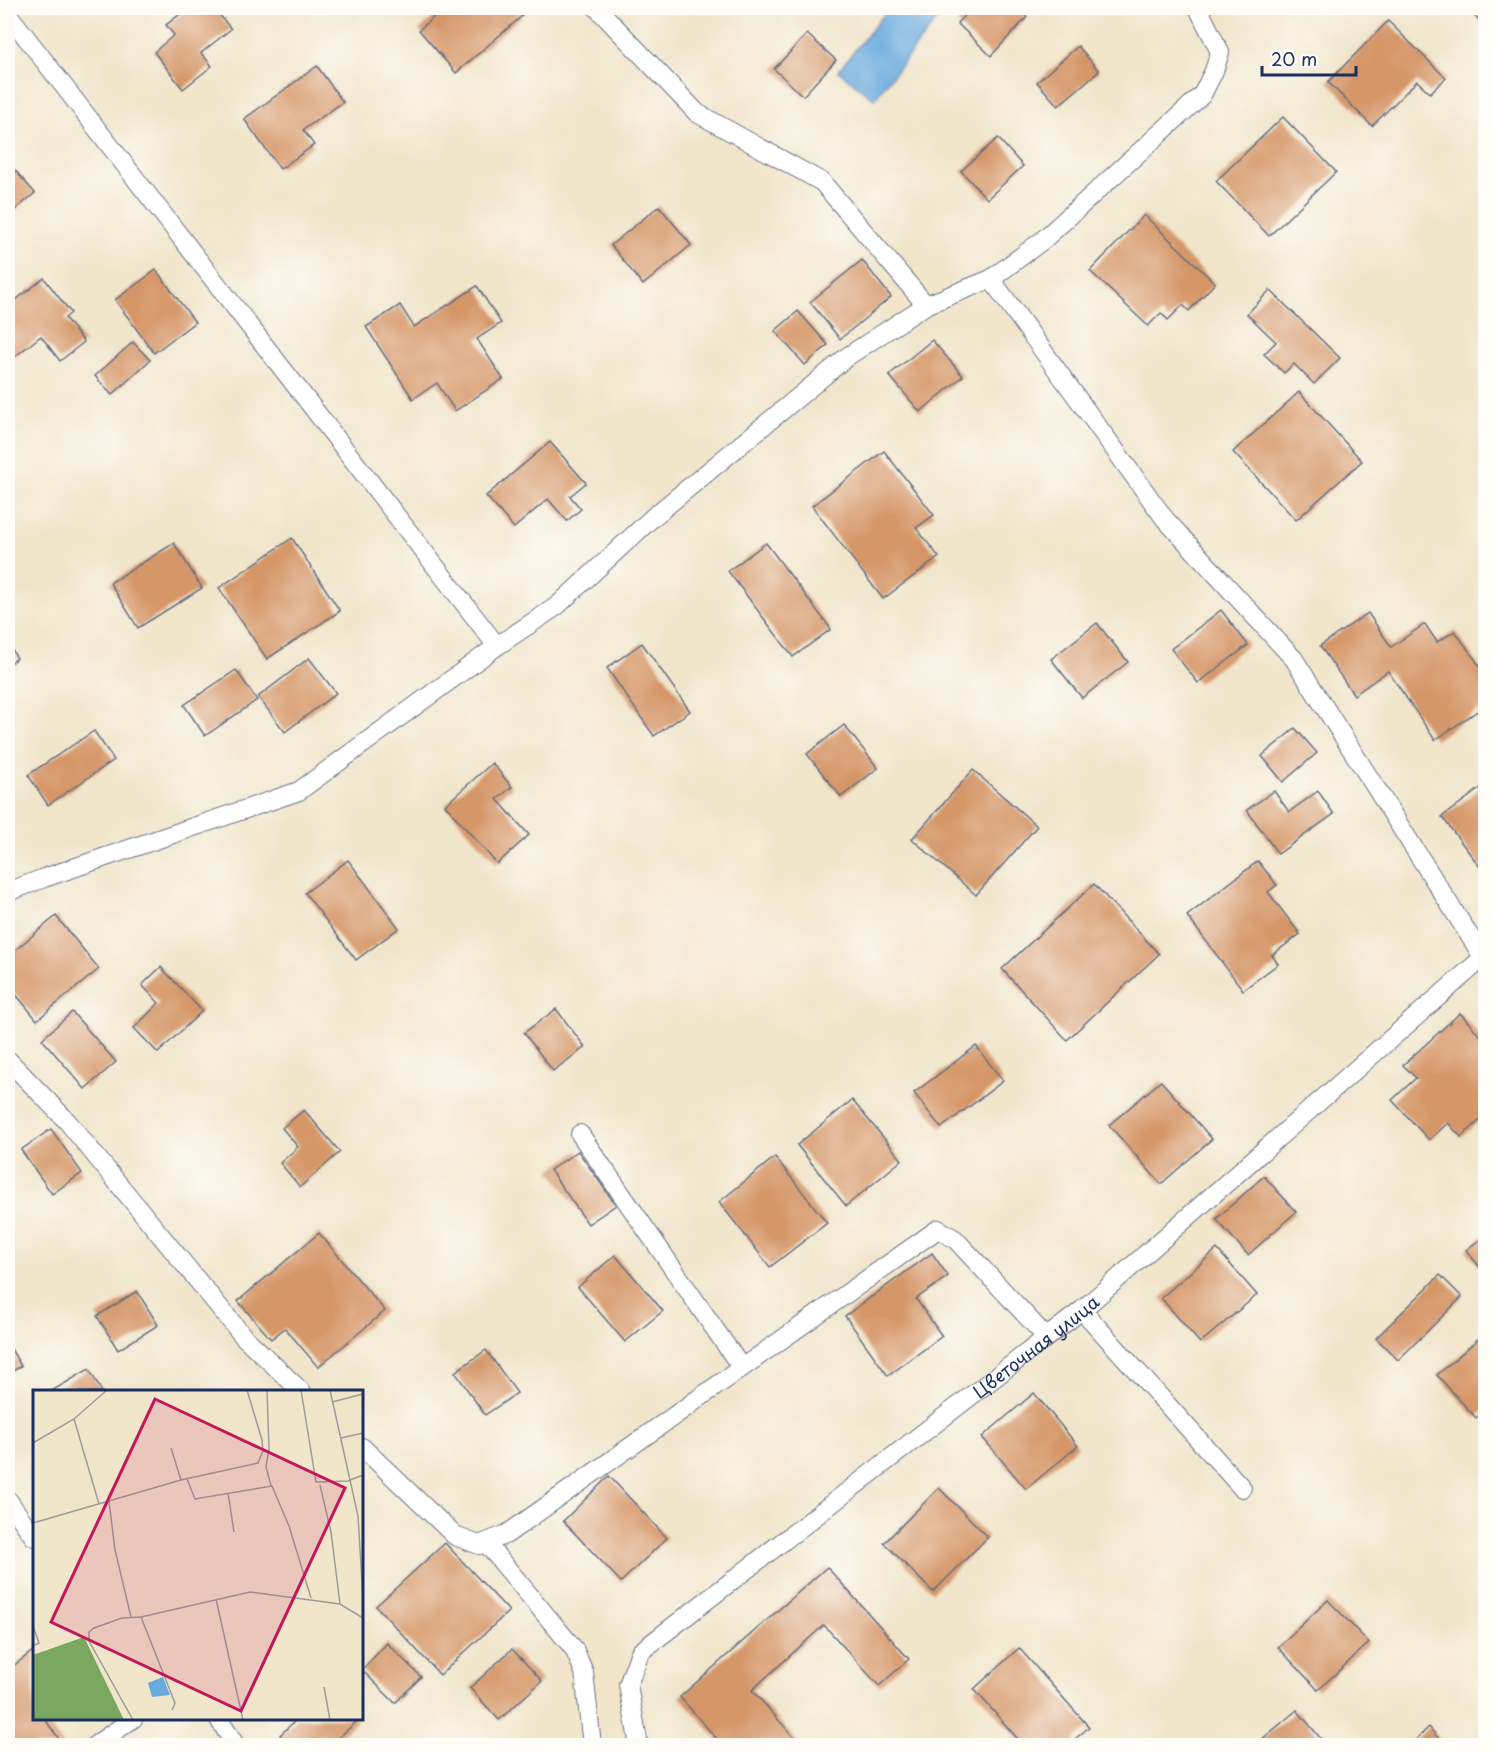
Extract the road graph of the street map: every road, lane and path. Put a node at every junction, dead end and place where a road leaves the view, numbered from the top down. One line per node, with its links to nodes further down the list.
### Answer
1 (597, 8): 5 (lane)
2 (1198, 8): 4 (lane)
3 (8, 14): 6 (lane)
4 (991, 279): 5 (lane); 8 (lane)
5 (926, 305): 6 (lane)
6 (497, 646): 7 (lane)
7 (8, 892)
8 (1484, 956): 11 (lane, Цветочная улица)
9 (8, 1060): 14 (lane)
10 (580, 1134): 13 (lane)
11 (1082, 1310): 12 (lane, Цветочная улица); 16 (lane)
12 (1046, 1337): 13 (lane); 25 (lane, Цветочная улица)
13 (741, 1367): 19 (lane)
14 (300, 1390)
15 (363, 1448): 19 (lane)
16 (1242, 1488)
17 (8, 1500): 18 (lane)
18 (33, 1536)
19 (486, 1543): 24 (lane)
20 (133, 1720): 22 (lane)
21 (219, 1720): 23 (lane)
22 (94, 1746)
23 (236, 1746)
24 (592, 1746)
25 (639, 1746)

